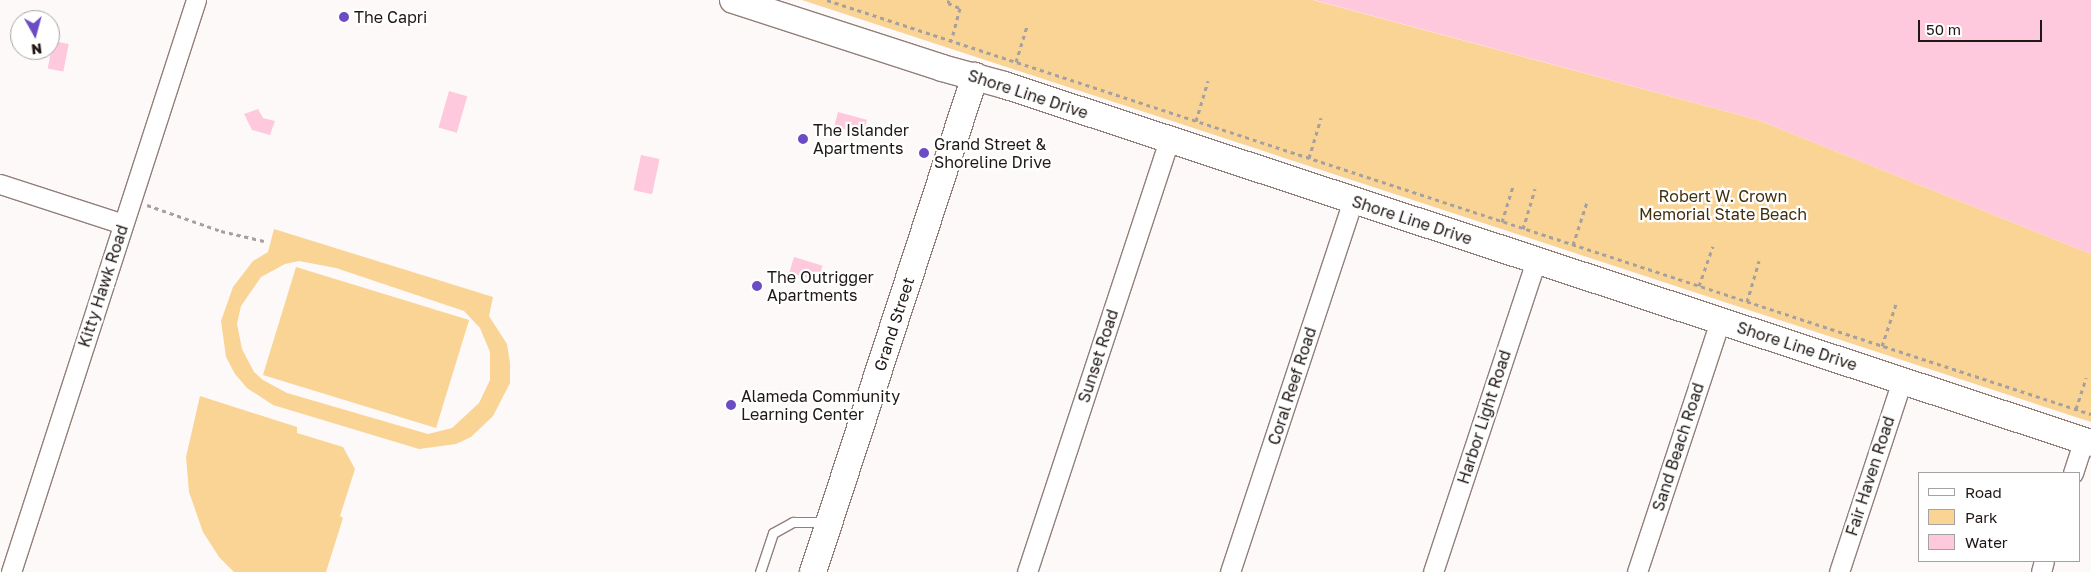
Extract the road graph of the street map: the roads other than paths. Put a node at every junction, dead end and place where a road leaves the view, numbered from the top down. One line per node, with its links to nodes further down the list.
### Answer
1 (196, 0): 7 (street, Kitty Hawk Road)
2 (733, 0): 3 (street, Shore Line Drive)
3 (975, 76): 4 (street, Shore Line Drive); 13 (street, Grand Street)
4 (1169, 140): 6 (street, Shore Line Drive); 17 (street, Sunset Road)
5 (0, 184): 7 (street)
6 (1353, 200): 8 (street, Shore Line Drive); 18 (street, Coral Reef Road)
7 (123, 224): 14 (street, Kitty Hawk Road)
8 (1536, 262): 9 (street, Shore Line Drive); 19 (street, Harbor Light Road)
9 (1720, 321): 10 (street, Shore Line Drive); 20 (street, Sand Beach Road)
10 (1902, 380): 11 (street, Shore Line Drive); 21 (street, Fair Haven Road)
11 (2087, 441): 12 (street)
12 (2073, 472)
13 (830, 522): 15 (lane); 16 (street, Grand Street)
14 (11, 572)
15 (760, 572)
16 (813, 572)
17 (1028, 572)
18 (1230, 572)
19 (1433, 572)
20 (1637, 572)
21 (1839, 572)

